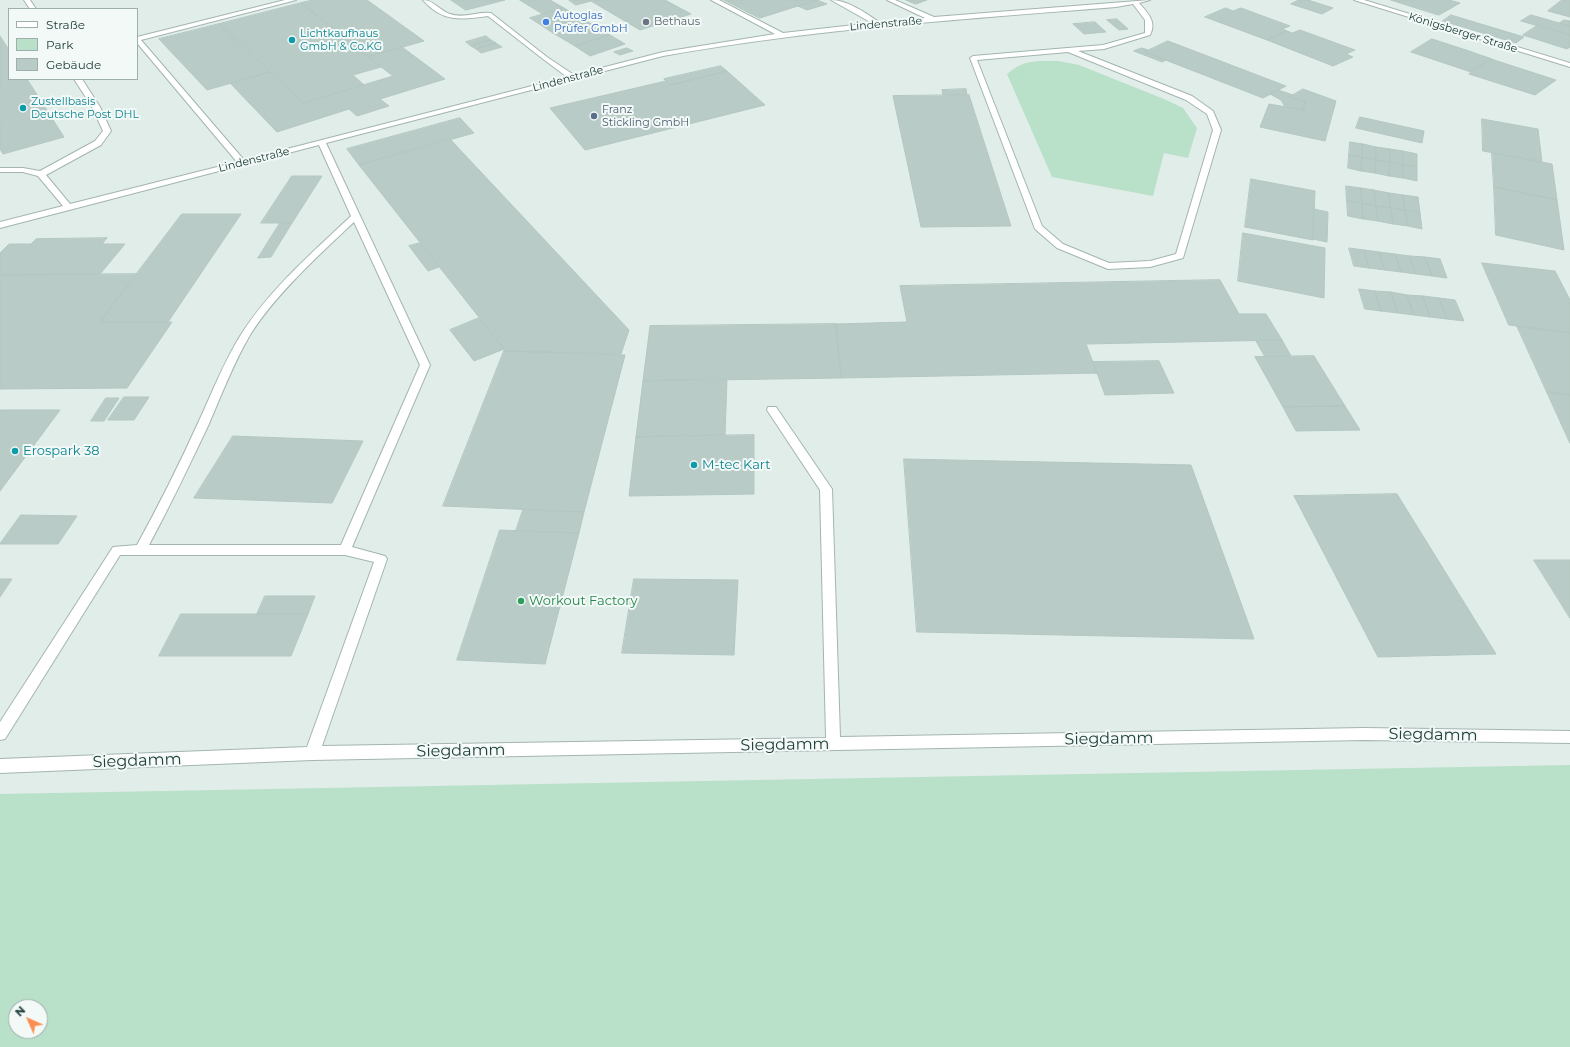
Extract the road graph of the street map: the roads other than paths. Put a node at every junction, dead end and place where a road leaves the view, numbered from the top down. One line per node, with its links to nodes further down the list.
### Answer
1 (292, 0): 12 (street)
2 (426, 0): 16 (street)
3 (714, 0): 11 (street)
4 (834, 0): 10 (street)
5 (890, 0): 9 (street)
6 (1147, 0): 8 (street, Lindenstraße)
7 (1357, 0): 15 (street, Königsberger Straße)
8 (1135, 2): 9 (street, Lindenstraße); 14 (street)
9 (936, 20): 10 (street, Lindenstraße)
10 (879, 25): 11 (street, Lindenstraße)
11 (782, 34): 16 (street, Lindenstraße)
12 (138, 39)
13 (138, 40): 19 (street)
14 (1069, 50): 14 (street)
15 (1570, 65)
16 (574, 78): 18 (street, Lindenstraße)
17 (79, 80): 21 (street)
18 (322, 143): 19 (street, Lindenstraße); 23 (street)
19 (242, 163): 22 (street, Lindenstraße)
20 (0, 170): 21 (street)
21 (41, 174): 22 (street)
22 (68, 207): 24 (street, Lindenstraße)
23 (356, 216): 26 (street); 27 (street)
24 (0, 225)
25 (772, 410): 30 (street)
26 (140, 550): 27 (street); 28 (street)
27 (346, 550): 31 (street)
28 (0, 734)
29 (1570, 737): 30 (street, Siegdamm)
30 (833, 744): 31 (street, Siegdamm)
31 (312, 754): 32 (street, Siegdamm)
32 (0, 766)

